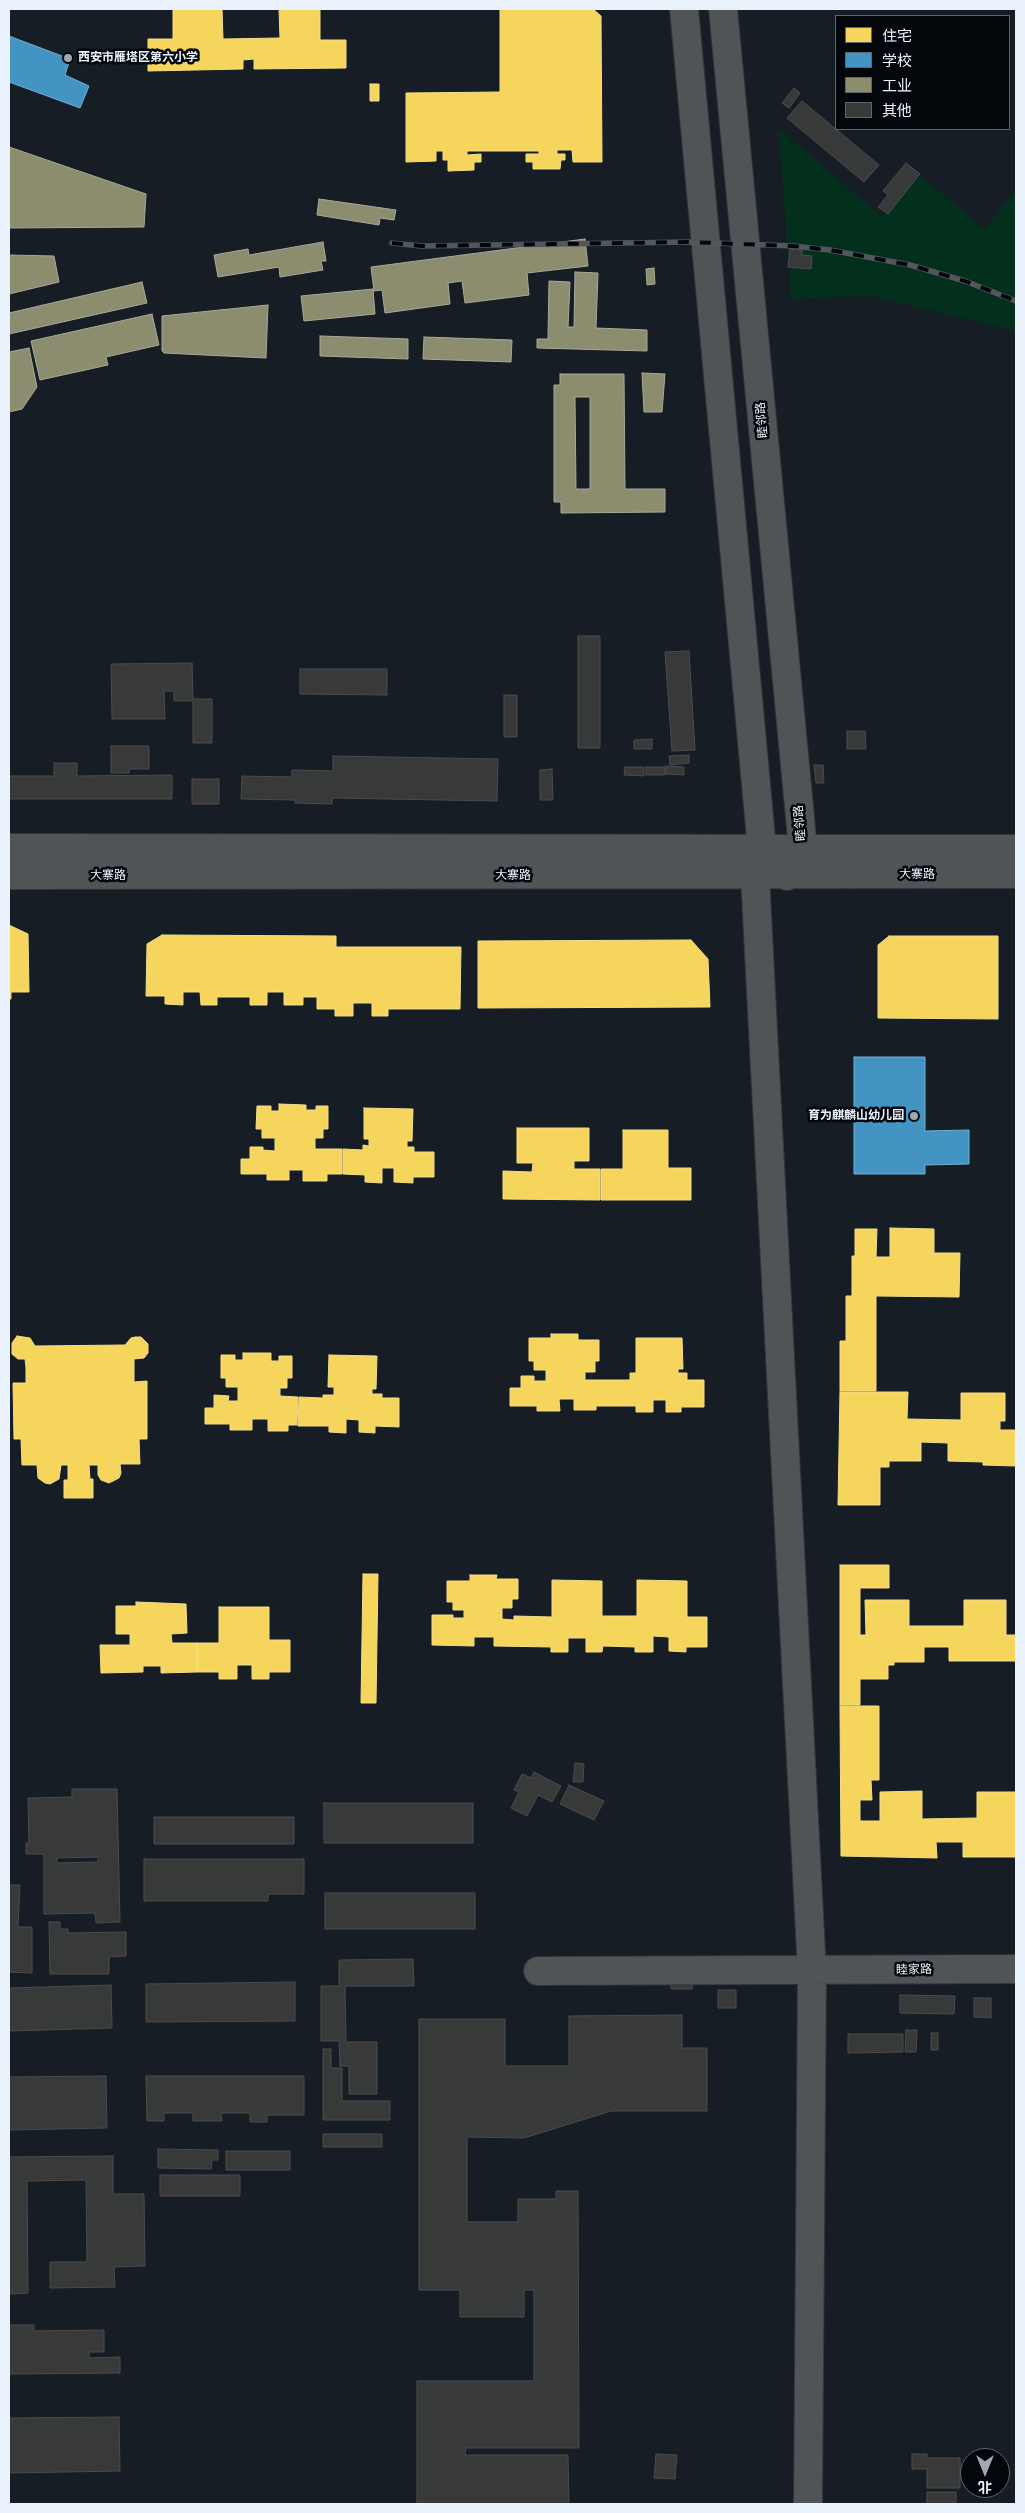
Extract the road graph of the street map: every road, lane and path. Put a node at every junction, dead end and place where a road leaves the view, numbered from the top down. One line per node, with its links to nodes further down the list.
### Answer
1 (684, 9): 4 (street)
2 (723, 9): 5 (street, 睦邻路)
3 (9, 848): 4 (street, 大寨路)
4 (762, 849): 5 (street, 大寨路); 10 (street)
5 (803, 849): 6 (street, 大寨路); 10 (street, 睦邻路)
6 (1016, 849)
7 (1016, 874): 10 (street, 大寨路)
8 (9, 875): 9 (street, 大寨路)
9 (755, 876): 10 (street, 大寨路); 13 (street)
10 (787, 876)
11 (1016, 1969): 13 (street, 睦家路)
12 (538, 1971): 13 (street, 睦家路)
13 (812, 1972): 14 (street)
14 (808, 2504)

